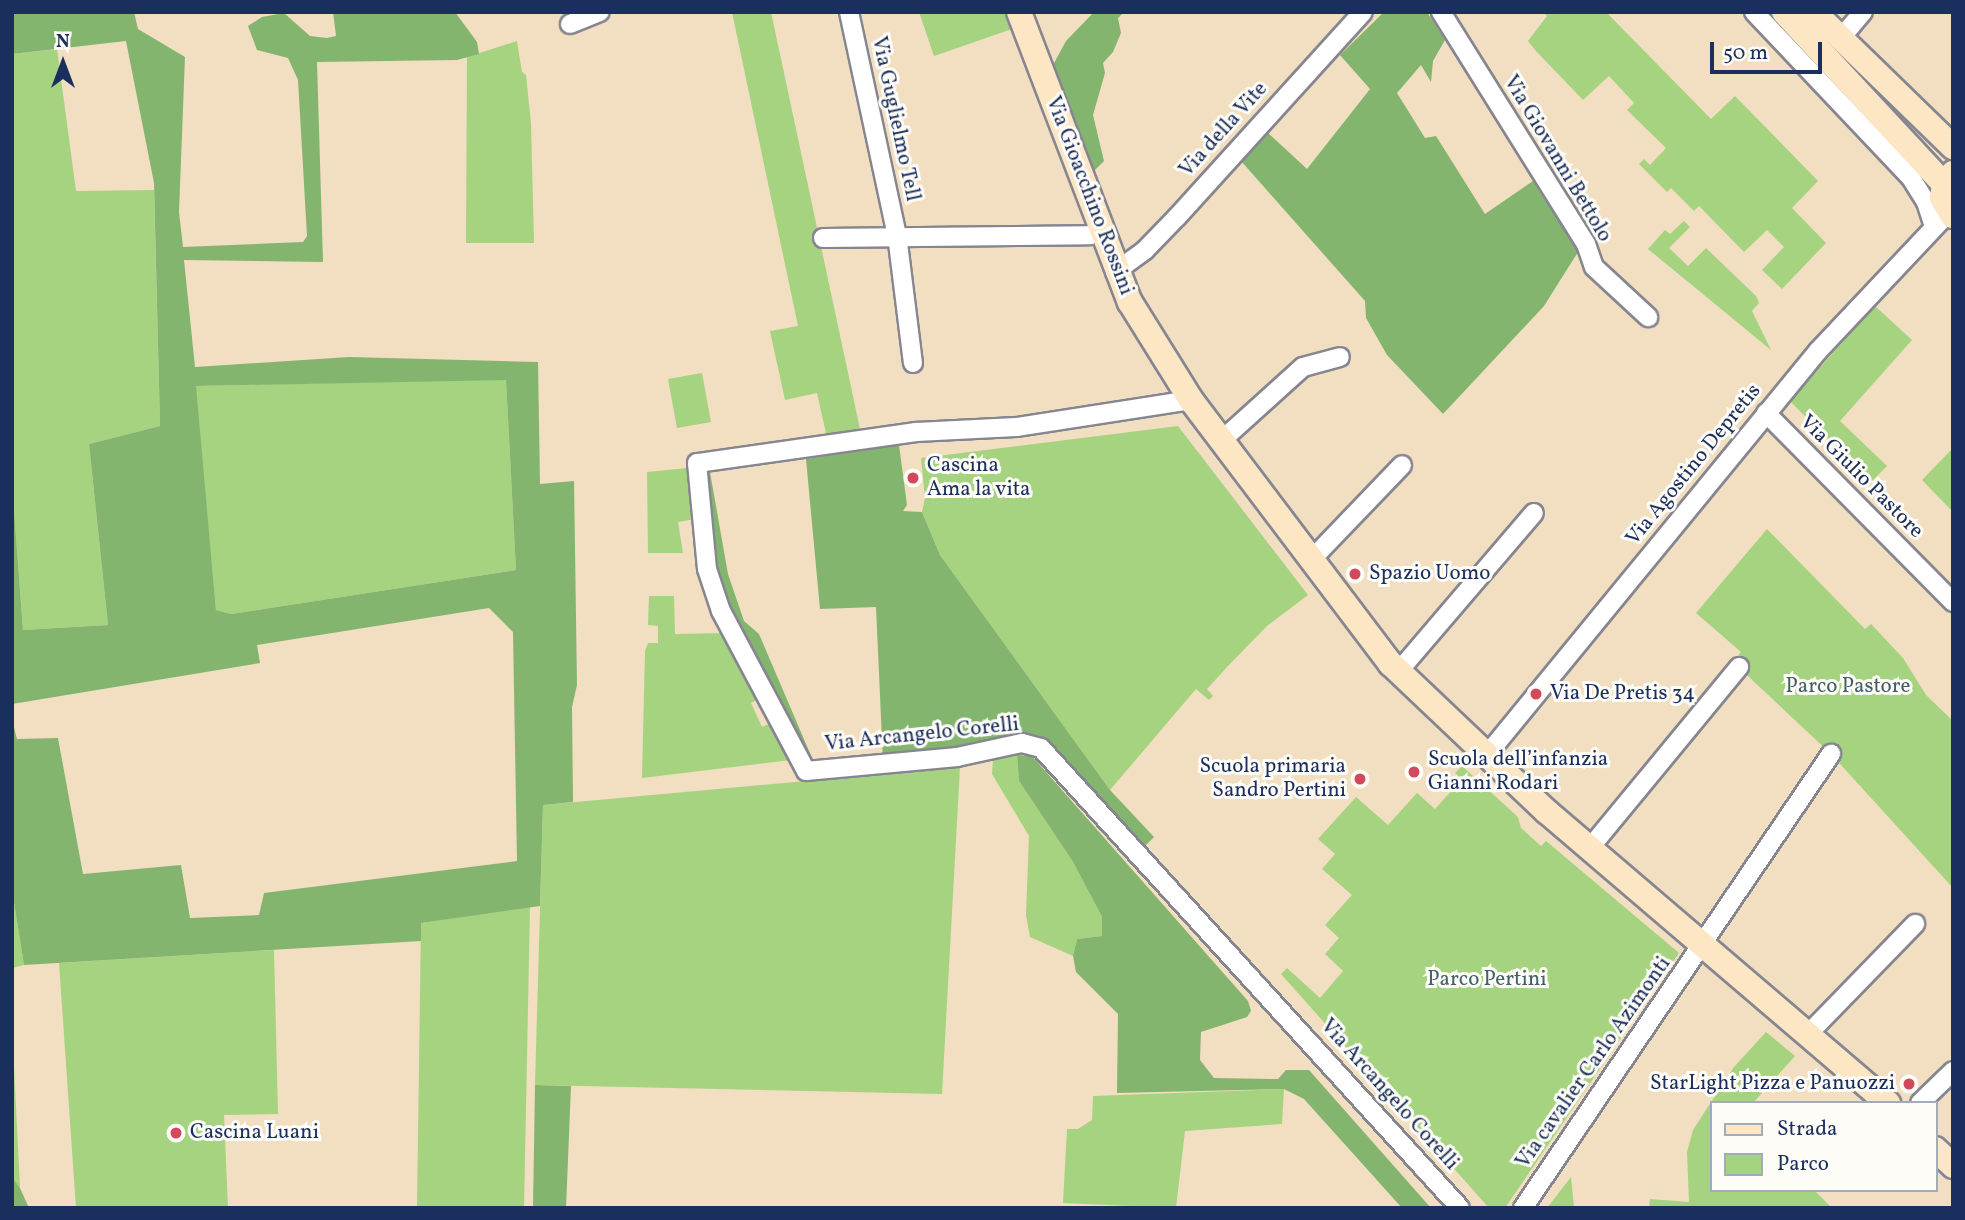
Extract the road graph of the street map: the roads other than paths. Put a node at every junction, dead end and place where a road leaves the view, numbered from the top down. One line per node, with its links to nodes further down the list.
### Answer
1 (600, 12): 10 (street)
2 (849, 12): 16 (street, Via Guglielmo Tell)
3 (1019, 12): 15 (street, Via Gioacchino Rossini)
4 (1363, 12): 18 (street, Via della Vite)
5 (1441, 12): 19 (street, Via Giovanni Bettolo)
6 (1754, 12): 14 (street)
7 (1784, 12): 13 (street)
8 (1814, 12): 11 (street)
9 (1863, 12): 11 (street)
10 (570, 24)
11 (1841, 38): 12 (street)
12 (1953, 147)
13 (1949, 178): 14 (street)
14 (1945, 218): 23 (street, Via Agostino Depretis)
15 (1099, 230): 16 (street, Via Guglielmo Tell); 18 (street, Via Gioacchino Rossini)
16 (897, 235): 17 (street, Via Guglielmo Tell); 21 (street, Via Guglielmo Tell)
17 (822, 238)
18 (1115, 272): 22 (street, Via Gioacchino Rossini)
19 (1648, 317)
20 (1340, 357): 24 (street)
21 (913, 363)
22 (1191, 400): 24 (street, Via Gioacchino Rossini); 42 (street, Via Arcangelo Corelli)
23 (1766, 413): 28 (street, Via Giulio Pastore); 32 (street, Via Agostino Depretis)
24 (1221, 441): 27 (street, Via Gioacchino Rossini)
25 (1402, 465): 27 (street)
26 (1534, 513): 30 (street)
27 (1312, 559): 30 (street, Via Gioacchino Rossini)
28 (1953, 602)
29 (1739, 667): 33 (street)
30 (1398, 672): 32 (street, Via Gioacchino Rossini)
31 (1831, 754): 35 (street)
32 (1486, 756): 33 (street, Via Gioacchino Rossini)
33 (1589, 849): 35 (street, Via Gioacchino Rossini)
34 (1914, 924): 36 (street)
35 (1704, 944): 36 (street, Via Gioacchino Rossini); 43 (street, Via cavalier Carlo Azimonti)
36 (1810, 1032): 38 (street, Via Gioacchino Rossini)
37 (1953, 1071): 39 (street)
38 (1886, 1101)
39 (1922, 1101)
40 (1937, 1151): 41 (street)
41 (1953, 1166)
42 (1460, 1208)
43 (1522, 1208)

